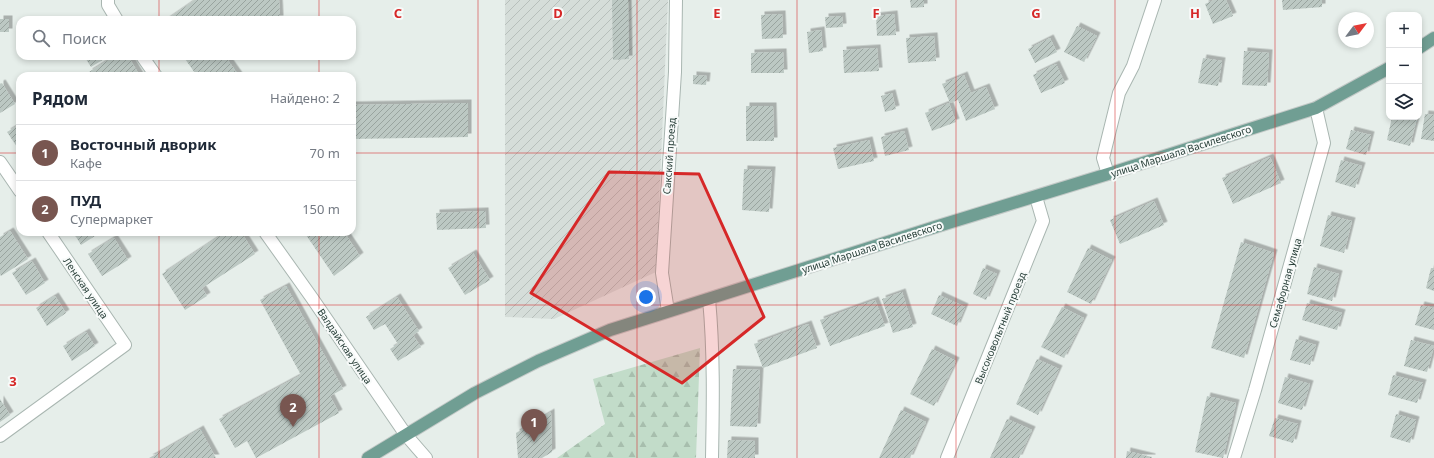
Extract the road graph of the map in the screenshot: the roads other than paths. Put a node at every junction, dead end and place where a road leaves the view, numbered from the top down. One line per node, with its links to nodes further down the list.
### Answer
1 (108, 0): 4 (street)
2 (676, 0): 18 (street, Сакский проезд)
3 (1155, 0): 12 (street)
4 (115, 16)
5 (1434, 38): 6 (main road)
6 (1422, 46)
7 (145, 60): 9 (street)
8 (1386, 70): 10 (main road, улица Маршала Василевского)
9 (153, 72)
10 (1316, 108): 12 (main road, улица Маршала Василевского); 25 (street, Семафорная улица)
11 (0, 162): 13 (street)
12 (1108, 174): 14 (main road, улица Маршала Василевского)
13 (16, 185)
14 (1036, 197): 17 (main road, улица Маршала Василевского); 24 (street, Высоковольтный проезд)
15 (51, 236): 20 (street, Ленская улица)
16 (268, 236): 19 (street, Валдайская улица)
17 (709, 299): 18 (main road, улица Маршала Василевского); 23 (street)
18 (668, 311): 19 (main road, улица Маршала Василевского)
19 (406, 435): 21 (main road, улица Маршала Василевского); 22 (street, Валдайская улица)
20 (0, 436)
21 (368, 458)
22 (426, 458)
23 (712, 458)
24 (947, 458)
25 (1234, 458)

